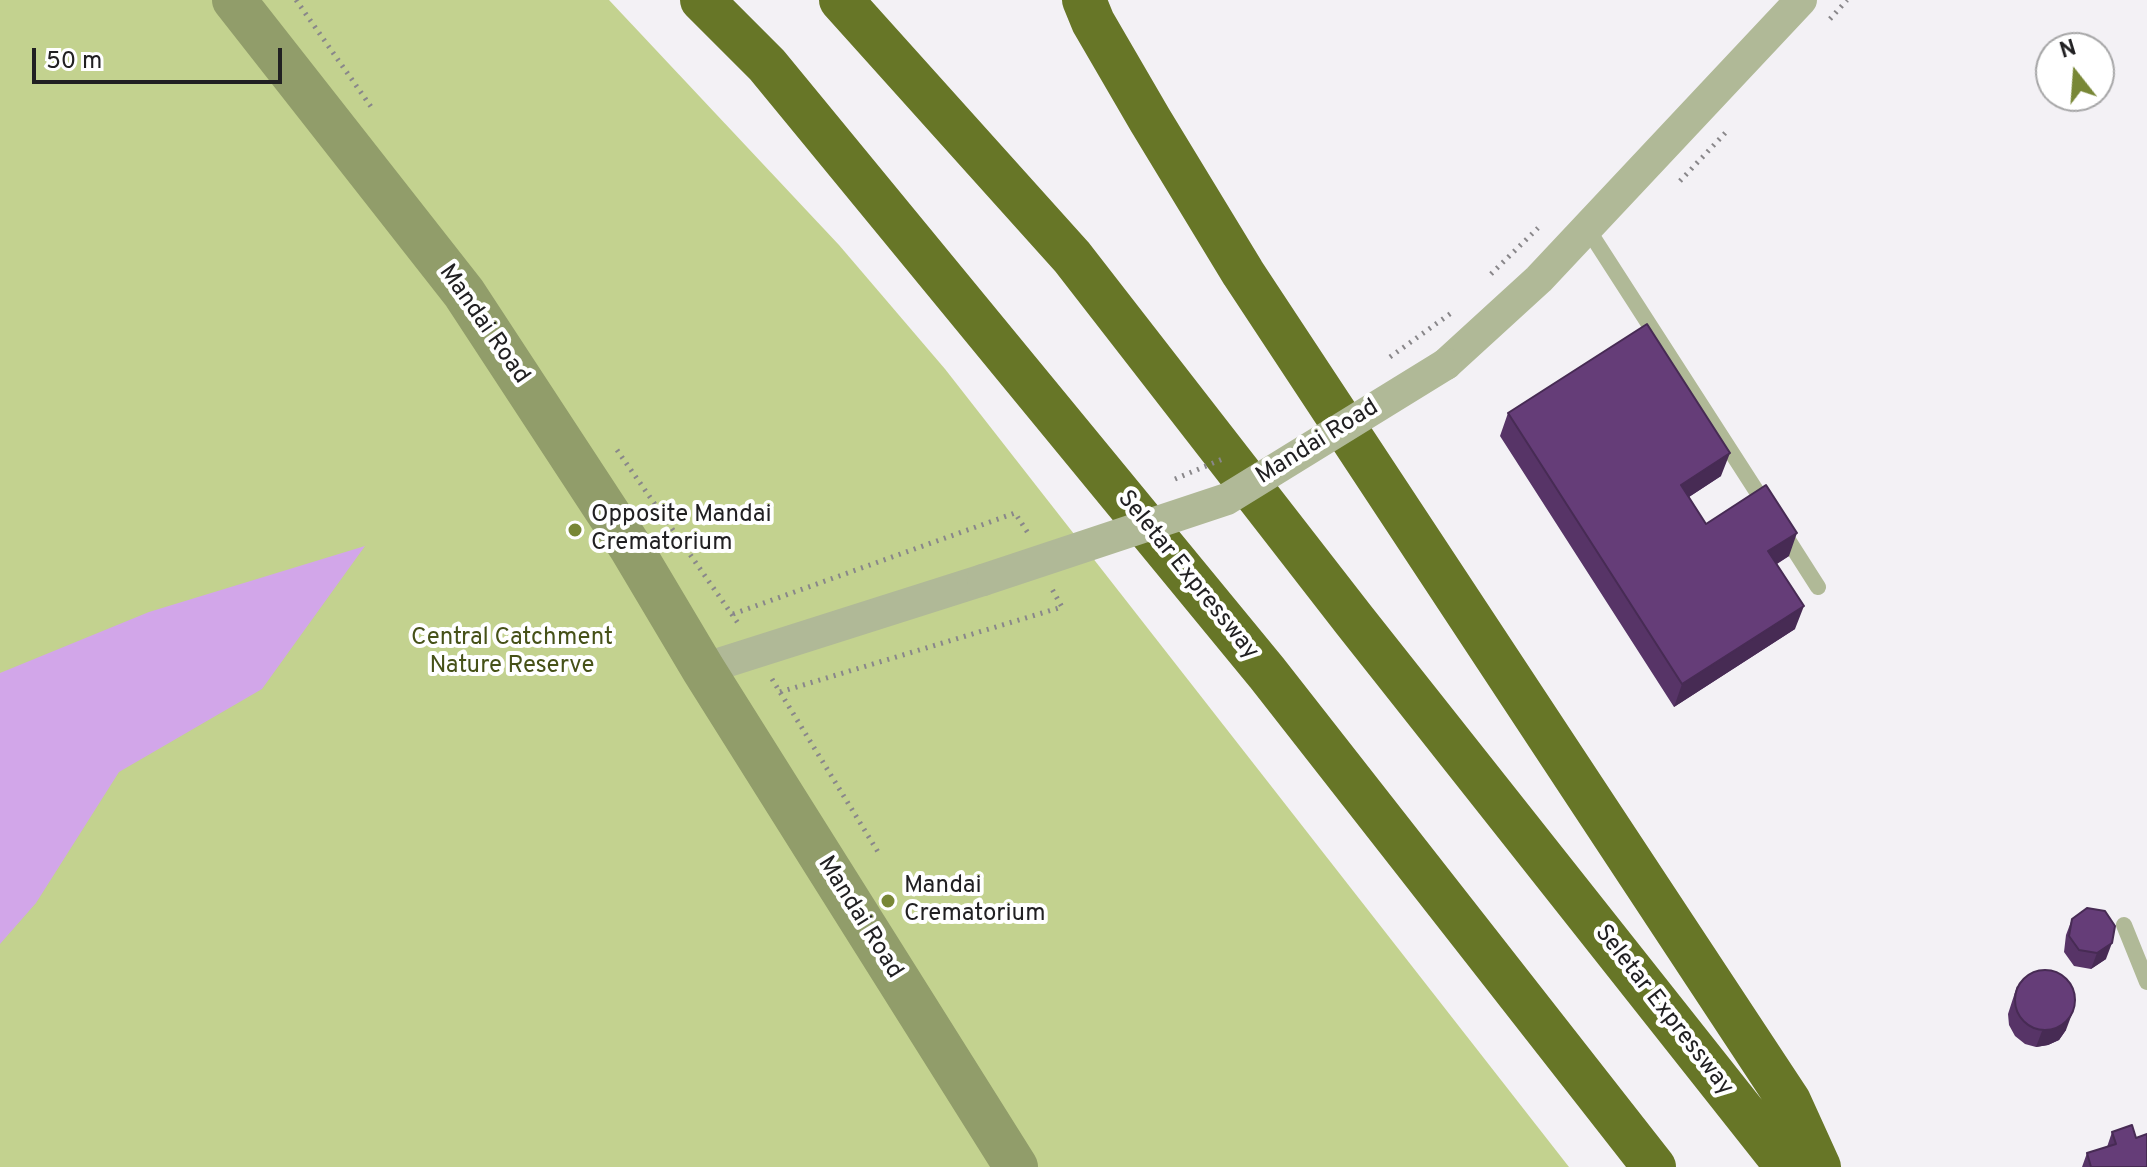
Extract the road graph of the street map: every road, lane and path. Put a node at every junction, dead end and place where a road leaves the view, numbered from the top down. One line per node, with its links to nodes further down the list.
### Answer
1 (234, 0): 17 (main road, Mandai Road)
2 (702, 0): 22 (highway, Seletar Expressway)
3 (841, 0): 23 (highway, Seletar Expressway)
4 (1084, 0): 24 (highway)
5 (1801, 0): 7 (street, Mandai Road)
6 (1547, 219): 8 (path)
7 (1587, 228): 15 (lane); 17 (street, Mandai Road, bridge)
8 (1485, 280)
9 (1464, 301): 10 (path, bridge)
10 (1377, 366)
11 (1233, 456): 12 (path, bridge)
12 (1161, 484)
13 (1031, 538): 16 (path)
14 (1064, 581): 18 (path)
15 (1818, 587)
16 (733, 614)
17 (703, 669): 21 (main road, Mandai Road)
18 (780, 692)
19 (2124, 925): 20 (lane)
20 (2147, 982)
21 (1016, 1167)
22 (1654, 1167)
23 (1787, 1167)
24 (1819, 1167)

